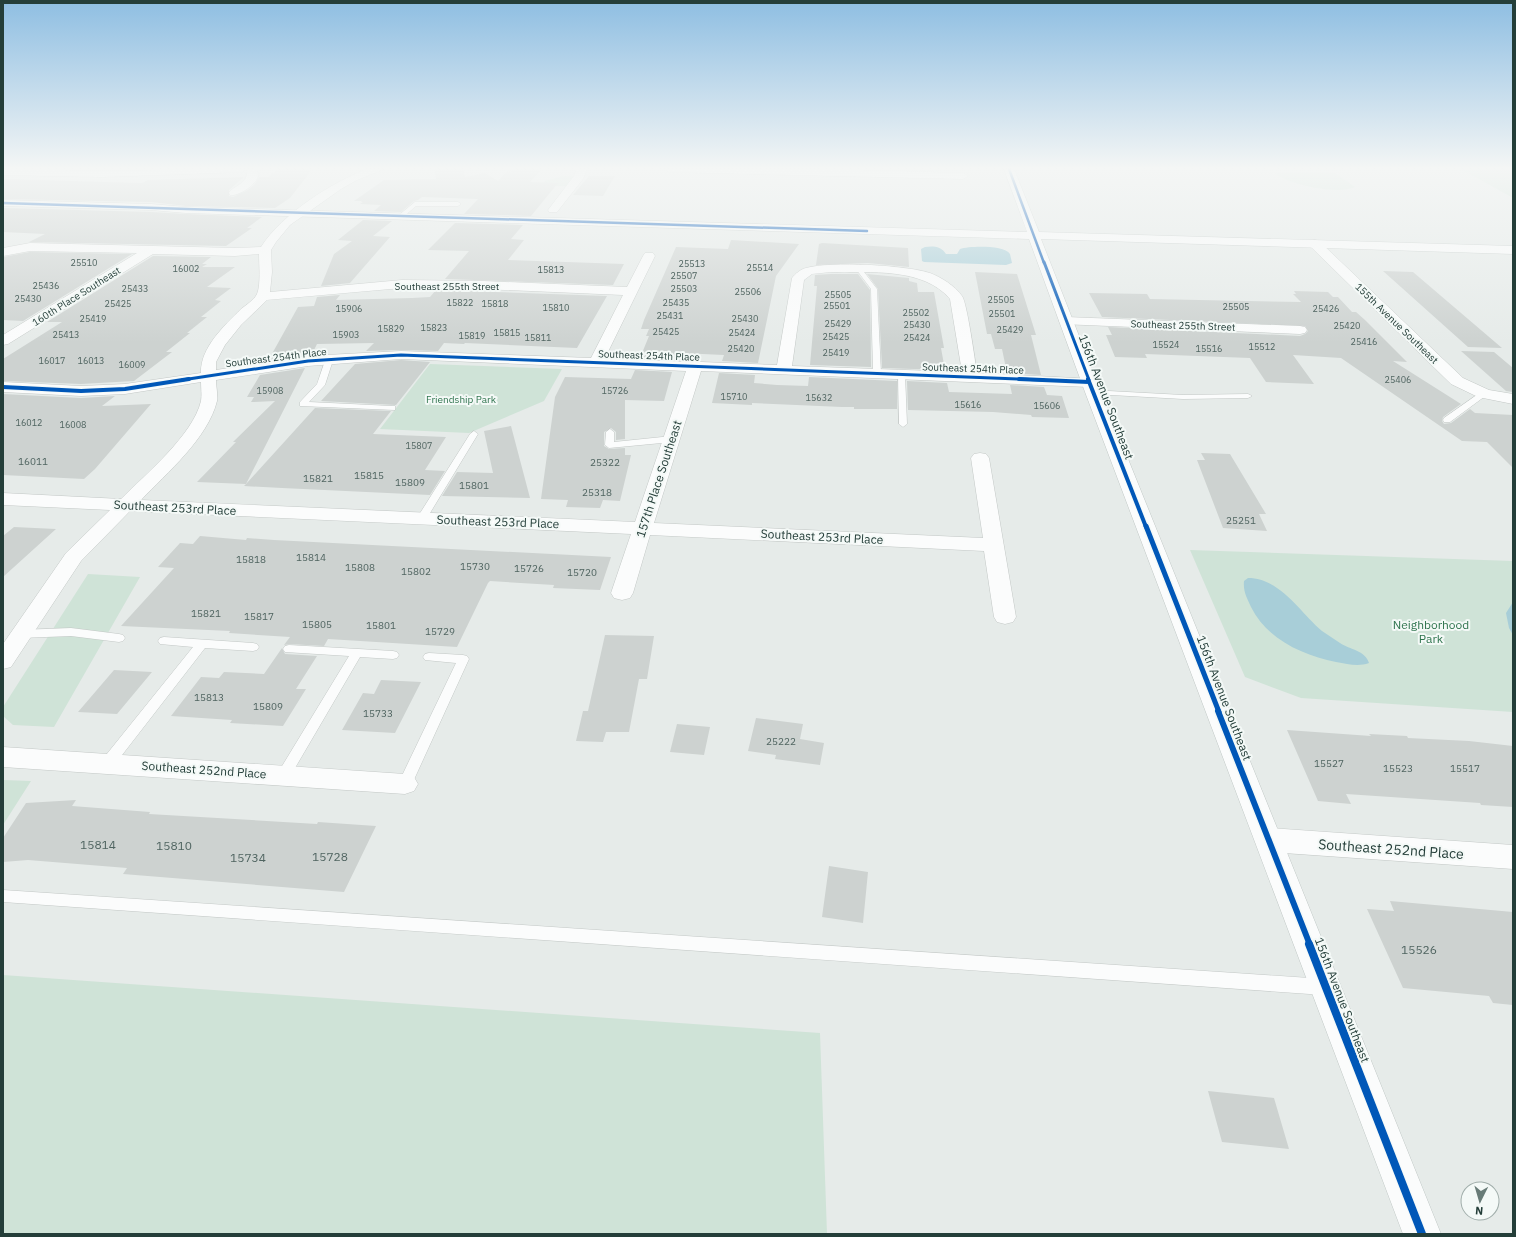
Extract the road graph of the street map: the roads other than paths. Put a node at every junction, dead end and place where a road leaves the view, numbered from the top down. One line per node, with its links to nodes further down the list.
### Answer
1 (283, 227): 6 (street)
2 (741, 227): 4 (street)
3 (1031, 227): 4 (street, 156th Avenue Southeast)
4 (1035, 236): 5 (street); 14 (street, 156th Avenue Southeast)
5 (1316, 244): 7 (street); 27 (street, 155th Avenue Southeast)
6 (265, 250): 8 (street); 13 (street)
7 (1513, 250)
8 (149, 251): 9 (street); 16 (street, 160th Place Southeast)
9 (3, 252)
10 (649, 256): 12 (street)
11 (859, 269): 20 (street); 21 (lane); 24 (street)
12 (632, 291): 13 (street, Southeast 255th Street); 18 (street)
13 (263, 296): 23 (street)
14 (1066, 321): 15 (street, Southeast 255th Street); 26 (street, 156th Avenue Southeast)
15 (1300, 330)
16 (3, 341)
17 (329, 360): 18 (street, Southeast 254th Place); 23 (street, Southeast 254th Place); 30 (lane)
18 (596, 362): 19 (street, Southeast 254th Place)
19 (696, 365): 20 (street, Southeast 254th Place); 35 (street, 157th Place Southeast)
20 (784, 369): 21 (street, Southeast 254th Place)
21 (877, 373): 22 (street, Southeast 254th Place)
22 (901, 374): 24 (street, Southeast 254th Place); 32 (lane)
23 (209, 375): 25 (street, Southeast 254th Place); 38 (street)
24 (970, 377): 26 (street, Southeast 254th Place)
25 (3, 387)
26 (1091, 387): 28 (lane); 58 (street, 156th Avenue Southeast)
27 (1484, 394): 29 (street, 155th Avenue Southeast); 31 (lane)
28 (1248, 396)
29 (1513, 400)
30 (392, 408)
31 (1447, 420)
32 (903, 424)
33 (610, 432): 35 (lane)
34 (474, 434): 39 (lane)
35 (672, 440): 40 (street, 157th Place Southeast)
36 (980, 458): 41 (street)
37 (3, 499): 38 (street, Southeast 253rd Place)
38 (124, 506): 39 (street, Southeast 253rd Place); 44 (street)
39 (422, 518): 40 (street, Southeast 253rd Place)
40 (644, 528): 41 (street, Southeast 253rd Place); 42 (street, 157th Place Southeast)
41 (994, 545): 43 (street)
42 (622, 593)
43 (1005, 617)
44 (20, 634): 45 (lane); 53 (street)
45 (119, 638)
46 (164, 642): 47 (lane)
47 (202, 644): 48 (lane); 55 (lane)
48 (252, 647)
49 (289, 648): 50 (lane)
50 (357, 652): 51 (lane); 56 (lane)
51 (393, 655)
52 (429, 657): 57 (lane)
53 (3, 661)
54 (3, 757): 55 (street, Southeast 252nd Place)
55 (107, 764): 56 (street, Southeast 252nd Place)
56 (283, 776): 57 (street, Southeast 252nd Place)
57 (405, 784)
58 (1269, 840): 59 (street, Southeast 252nd Place); 61 (street, 156th Avenue Southeast)
59 (1513, 857)
60 (3, 896): 61 (lane)
61 (1327, 988): 62 (street, 156th Avenue Southeast)
62 (1422, 1234)

